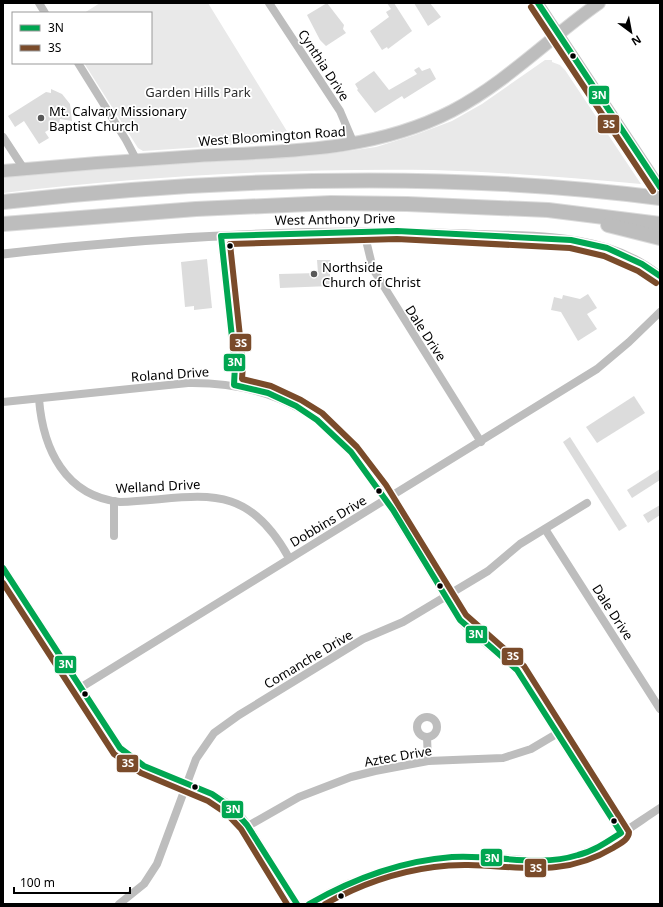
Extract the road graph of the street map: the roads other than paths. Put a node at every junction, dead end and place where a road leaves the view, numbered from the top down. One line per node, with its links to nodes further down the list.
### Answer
1 (39, 3): 5 (street)
2 (269, 3): 9 (street, Cynthia Drive)
3 (538, 3): 6 (main road)
4 (599, 3): 6 (main road, West Bloomington Road)
5 (45, 12)
6 (558, 35): 9 (main road, West Bloomington Road); 13 (main road)
7 (79, 64): 10 (street)
8 (3, 137): 11 (street)
9 (354, 144): 10 (main road, West Bloomington Road)
10 (136, 159): 11 (main road, West Bloomington Road)
11 (24, 169): 12 (main road, West Bloomington Road)
12 (3, 171)
13 (660, 187)
14 (660, 198): 15 (highway)
15 (3, 202)
16 (548, 210): 17 (highway); 18 (highway); 21 (highway)
17 (3, 224)
18 (660, 224)
19 (364, 232): 20 (street, West Anthony Drive); 23 (street, West Anthony Drive); 28 (street, Dale Drive)
20 (221, 236): 22 (street, West Anthony Drive); 25 (street)
21 (660, 238)
22 (3, 254)
23 (660, 276)
24 (660, 312): 28 (street, Dobbins Drive)
25 (234, 385): 26 (street, Roland Drive); 29 (street, Roland Drive)
26 (39, 399): 27 (street, Roland Drive); 30 (street, Welland Drive)
27 (3, 402)
28 (481, 442): 29 (street, Dobbins Drive)
29 (387, 500): 34 (street, Dobbins Drive); 36 (street, Roland Drive)
30 (114, 501): 33 (street); 34 (street, Welland Drive)
31 (587, 503): 32 (street, Comanche Drive)
32 (545, 529): 36 (street, Comanche Drive); 38 (street, Dale Drive)
33 (114, 536)
34 (290, 558): 37 (street, Dobbins Drive)
35 (3, 568): 37 (street)
36 (446, 597): 39 (street, Roland Drive); 42 (street, Comanche Drive)
37 (80, 688): 42 (street)
38 (660, 708)
39 (558, 733): 41 (street, Aztec Drive); 45 (street, Roland Drive)
40 (427, 737): 41 (street)
41 (428, 761): 44 (street, Aztec Drive)
42 (186, 784): 44 (street); 46 (street, Comanche Drive)
43 (660, 808): 45 (street)
44 (248, 826): 47 (street)
45 (621, 833): 48 (street)
46 (119, 904)
47 (297, 904)
48 (309, 904)

